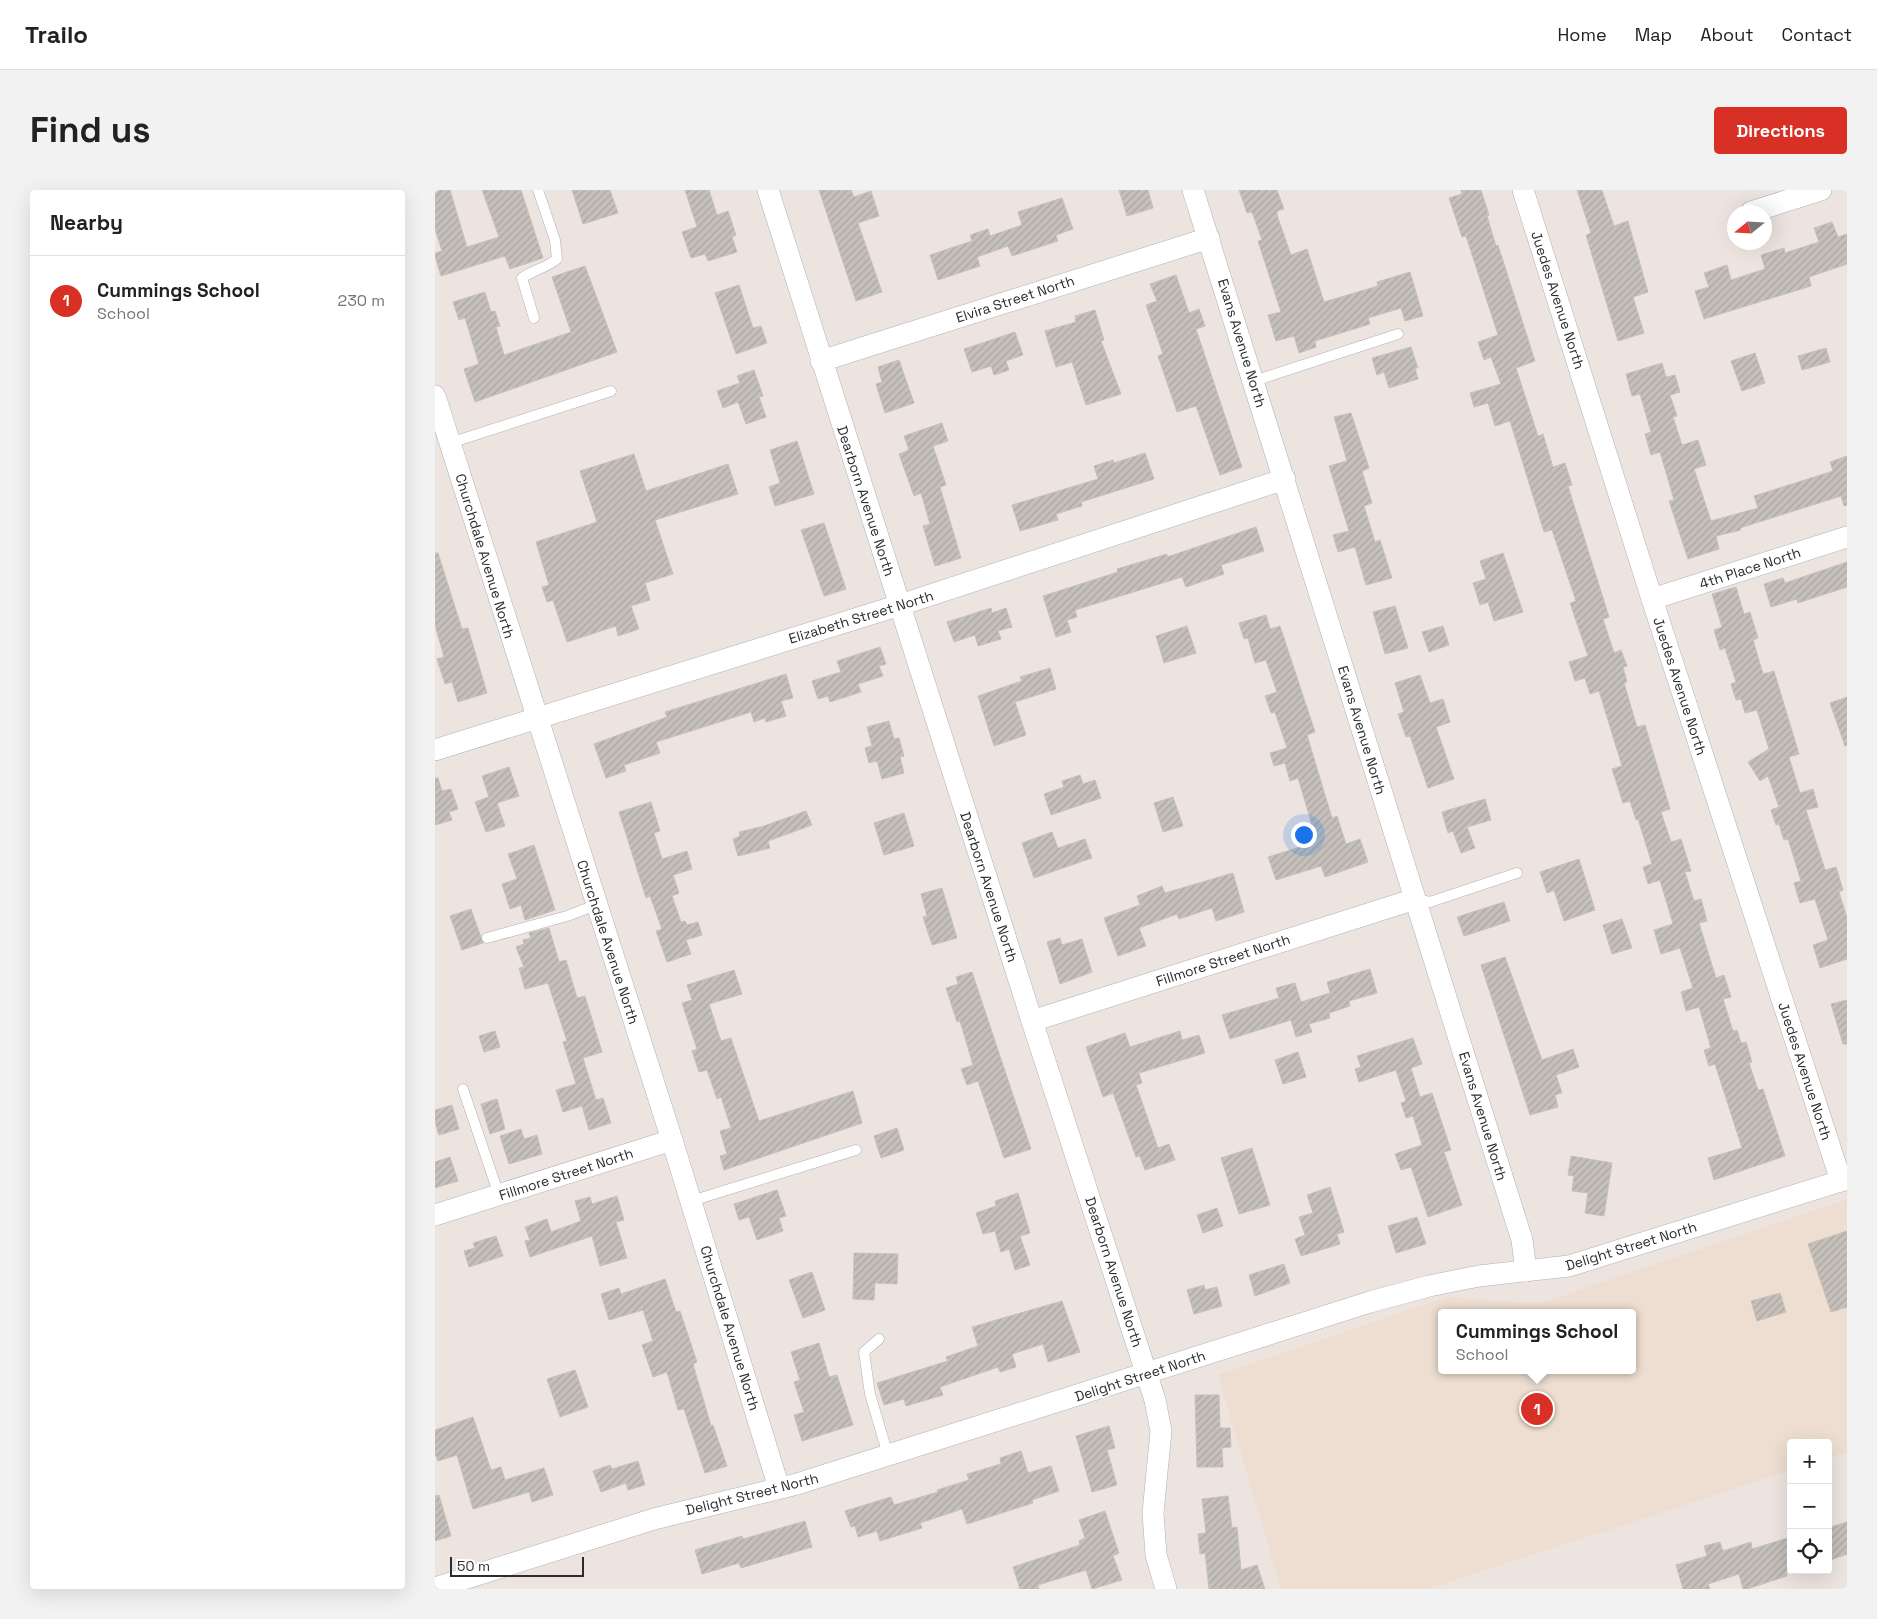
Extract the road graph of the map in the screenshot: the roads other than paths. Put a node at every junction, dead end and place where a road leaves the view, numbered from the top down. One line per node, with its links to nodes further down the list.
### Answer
1 (538, 190): 8 (lane)
2 (768, 190): 10 (street, Dearborn Avenue North)
3 (1193, 190): 7 (street, Evans Avenue North)
4 (1523, 190): 17 (street, Juedes Avenue North)
5 (1821, 190): 6 (street)
6 (1772, 205)
7 (1209, 238): 10 (street, Elvira Street North); 11 (street, Evans Avenue North)
8 (534, 318)
9 (1398, 334): 11 (lane)
10 (821, 361): 18 (street, Dearborn Avenue North)
11 (1254, 381): 15 (street, Evans Avenue North)
12 (611, 391): 14 (lane)
13 (435, 396): 14 (street, Churchdale Avenue North)
14 (450, 443): 19 (street, Churchdale Avenue North)
15 (1285, 479): 18 (street, Elizabeth Street North); 22 (street, Evans Avenue North)
16 (1847, 537): 17 (street, 4th Place North)
17 (1652, 599): 29 (street, Juedes Avenue North)
18 (900, 605): 19 (street, Elizabeth Street North); 25 (street, Dearborn Avenue North)
19 (536, 718): 20 (street, Elizabeth Street North); 23 (street, Churchdale Avenue North)
20 (435, 750)
21 (1517, 874): 22 (lane)
22 (1415, 899): 25 (street, Fillmore Street North); 33 (street, Evans Avenue North)
23 (597, 905): 24 (lane); 27 (street, Churchdale Avenue North)
24 (487, 938)
25 (1032, 1021): 35 (street, Dearborn Avenue North)
26 (463, 1089): 30 (lane)
27 (672, 1140): 30 (street, Fillmore Street North); 31 (street, Churchdale Avenue North)
28 (856, 1150): 31 (lane)
29 (1844, 1180): 33 (street, Delight Street North)
30 (499, 1195): 32 (street, Fillmore Street North)
31 (691, 1201): 37 (street, Churchdale Avenue North)
32 (435, 1215)
33 (1526, 1270): 35 (street, Delight Street North)
34 (879, 1339): 36 (lane)
35 (1147, 1374): 36 (street, Delight Street North); 39 (street, Dearborn Avenue North)
36 (888, 1455): 37 (street, Delight Street North)
37 (779, 1488): 38 (street, Delight Street North)
38 (435, 1588)
39 (1166, 1589)

